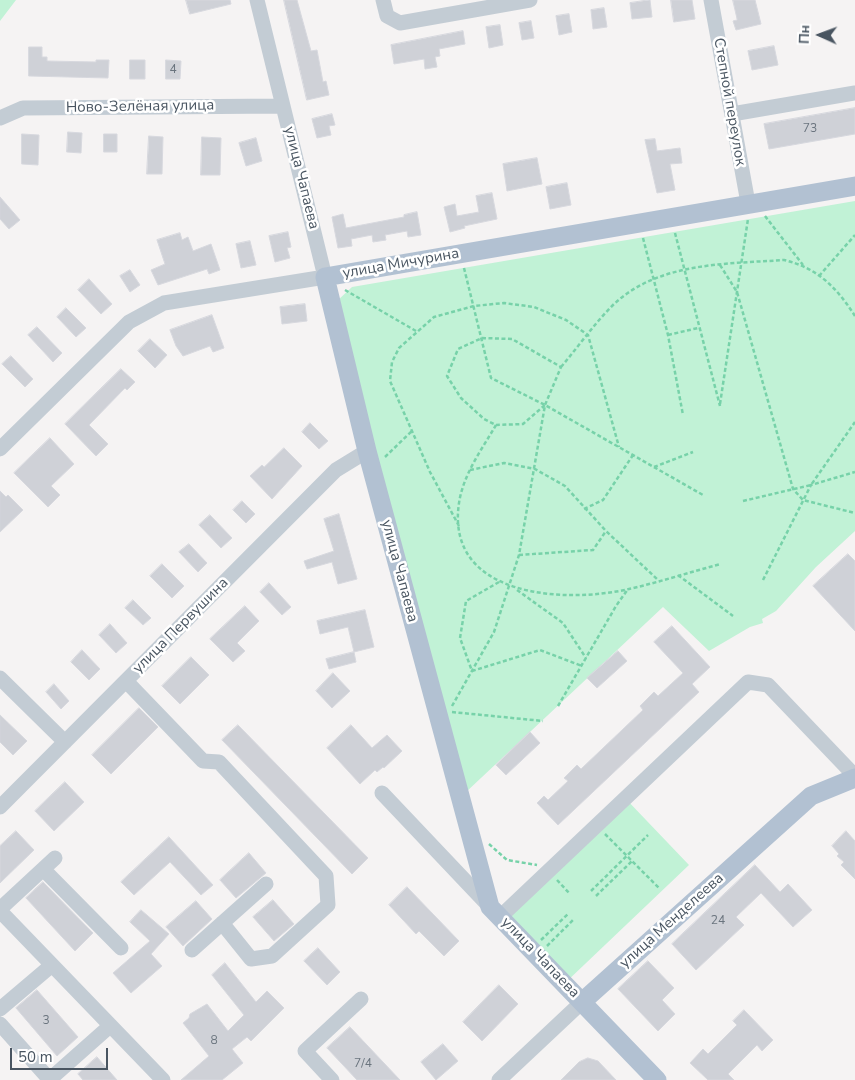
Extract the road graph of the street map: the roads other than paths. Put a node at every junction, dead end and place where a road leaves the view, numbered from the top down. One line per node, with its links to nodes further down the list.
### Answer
1 (257, 0): 6 (street, улица Чапаева)
2 (383, 0): 3 (street)
3 (530, 0)
4 (711, 0): 7 (street, Степной переулок)
5 (855, 93): 7 (street)
6 (283, 106): 8 (street, Ново-Зелёная улица); 11 (street, улица Чапаева)
7 (732, 114): 10 (street, Степной переулок)
8 (0, 118)
9 (855, 186): 10 (main road, улица Мичурина)
10 (753, 210): 11 (main road, улица Мичурина)
11 (325, 277): 12 (street, улица Мичурина); 13 (main road, улица Чапаева)
12 (0, 449)
13 (367, 451): 15 (street, улица Первушина); 24 (main road, улица Чапаева)
14 (0, 678): 16 (street)
15 (126, 681): 16 (street, улица Первушина); 25 (street)
16 (65, 742): 19 (street, улица Первушина)
17 (855, 777): 24 (street); 30 (main road, улица Менделеева)
18 (382, 793): 24 (street)
19 (0, 807)
20 (55, 858): 21 (street)
21 (43, 869): 23 (street); 26 (street)
22 (266, 884): 25 (street)
23 (0, 910): 28 (street)
24 (495, 912): 30 (main road, улица Чапаева)
25 (222, 923): 27 (street)
26 (121, 948)
27 (192, 950)
28 (52, 965): 31 (street); 33 (street)
29 (361, 999): 36 (street)
30 (582, 1002): 37 (street, улица Менделеева); 38 (main road, улица Чапаева)
31 (0, 1010)
32 (0, 1024): 34 (street)
33 (110, 1026): 34 (street); 35 (street)
34 (55, 1078)
35 (163, 1080)
36 (332, 1080)
37 (499, 1080)
38 (657, 1080)

